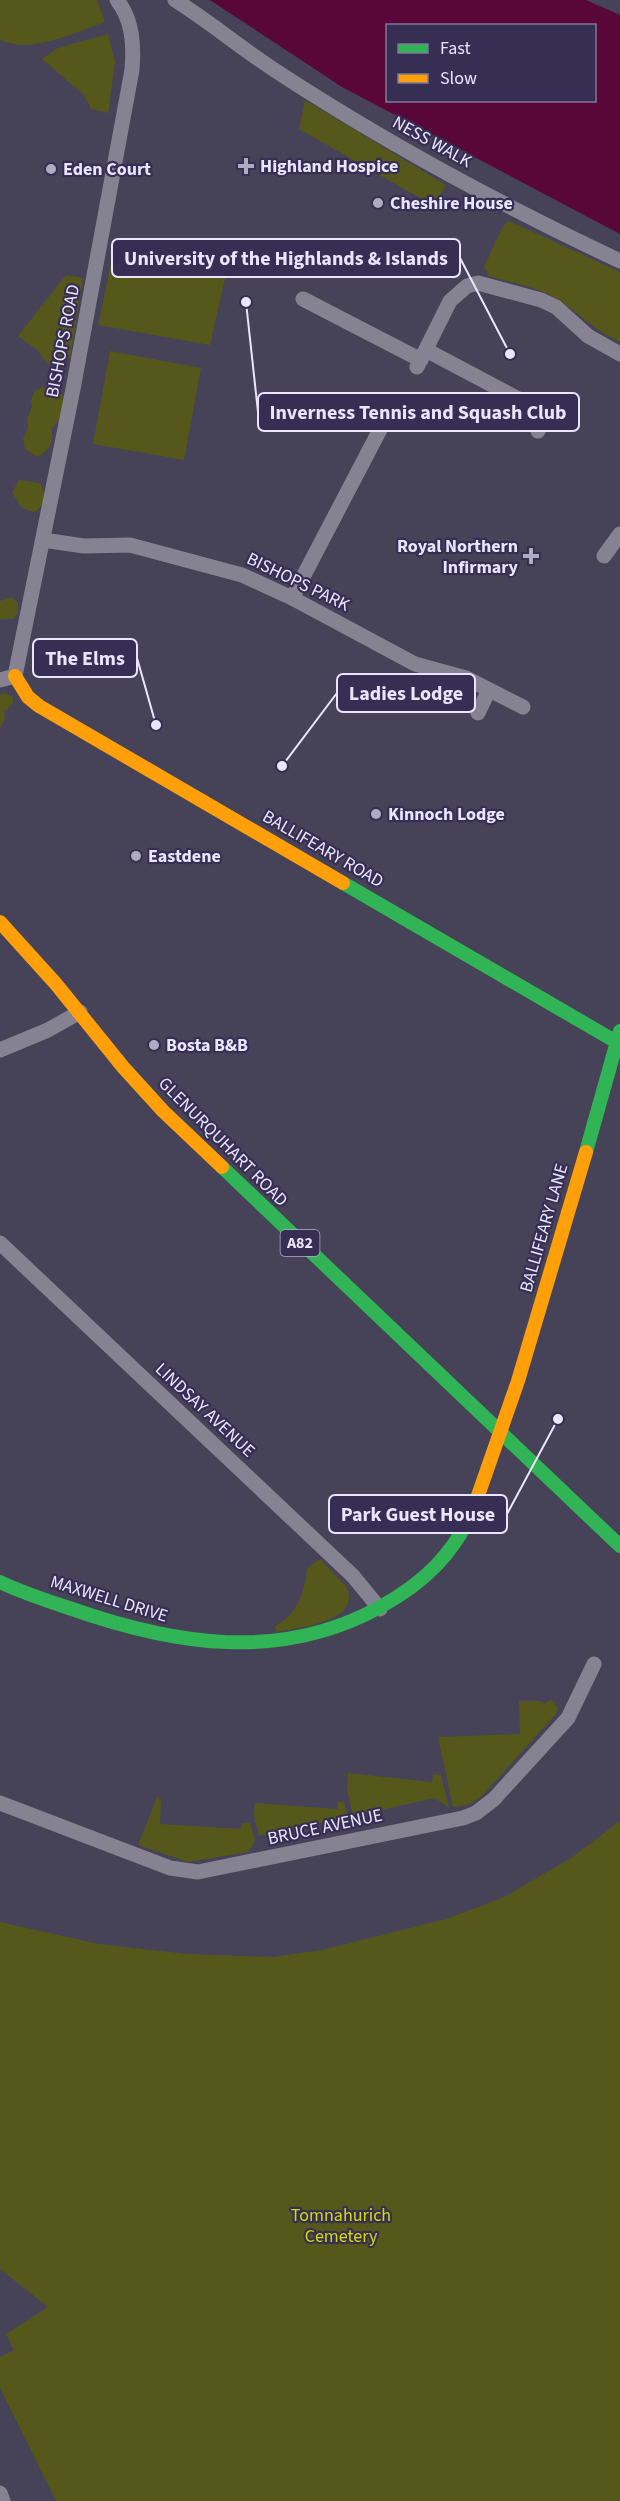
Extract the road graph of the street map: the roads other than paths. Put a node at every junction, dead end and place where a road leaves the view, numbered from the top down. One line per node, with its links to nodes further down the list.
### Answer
1 (176, 0): 3 (street, NESS WALK)
2 (122, 2): 10 (street, BISHOPS ROAD)
3 (620, 261)
4 (303, 299): 6 (street)
5 (620, 354): 6 (street)
6 (421, 359): 8 (street)
7 (385, 420): 12 (street)
8 (538, 431)
9 (620, 534): 11 (street)
10 (43, 540): 12 (street, BISHOPS PARK); 13 (street, BISHOPS ROAD)
11 (604, 556)
12 (292, 598): 14 (street, BISHOPS PARK)
13 (8, 678): 19 (main road, BALLIFEARY ROAD)
14 (489, 690): 15 (street, BISHOPS PARK); 16 (street)
15 (523, 707)
16 (478, 713)
17 (0, 922): 18 (main road, GLENURQUHART ROAD / A82)
18 (81, 1012): 20 (street); 22 (main road, GLENURQUHART ROAD / A82)
19 (619, 1039): 22 (main road, BALLIFEARY LANE)
20 (0, 1050)
21 (0, 1243): 25 (street, LINDSAY AVENUE)
22 (501, 1434): 23 (main road, GLENURQUHART ROAD / A82); 25 (main road, MAXWELL DRIVE)
23 (620, 1546)
24 (0, 1582): 25 (main road, MAXWELL DRIVE)
25 (380, 1609)
26 (594, 1664): 27 (street, BRUCE AVENUE)
27 (0, 1803)
28 (0, 2493): 29 (street)
29 (3, 2501)

